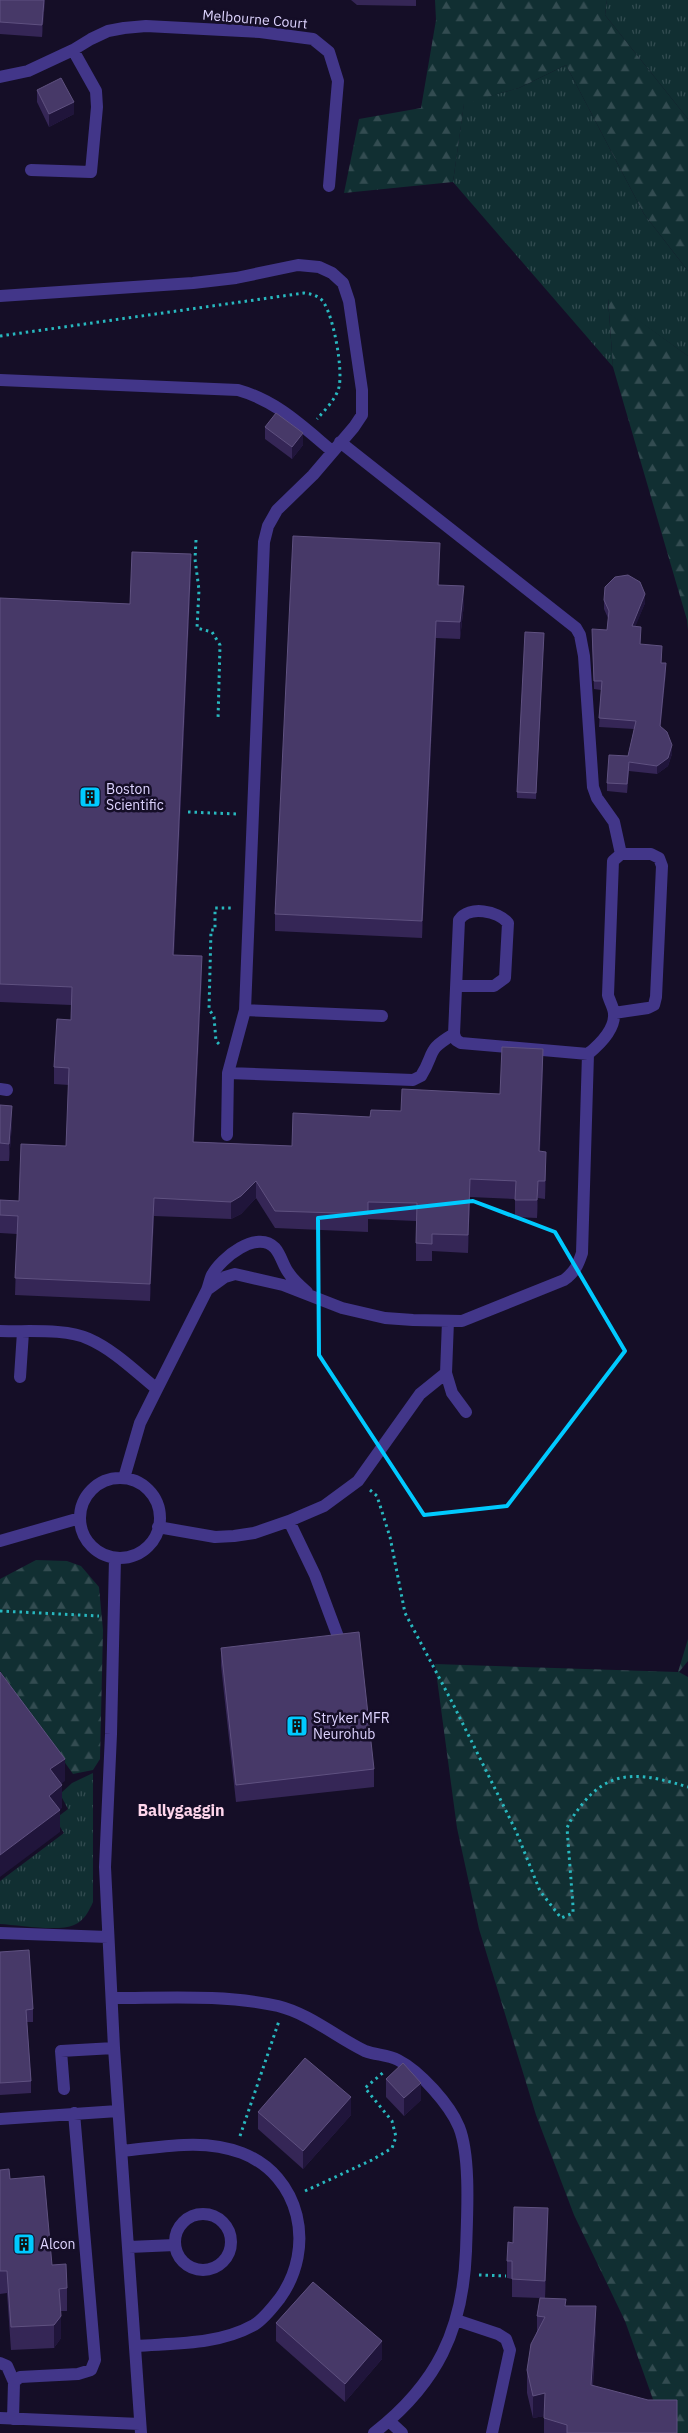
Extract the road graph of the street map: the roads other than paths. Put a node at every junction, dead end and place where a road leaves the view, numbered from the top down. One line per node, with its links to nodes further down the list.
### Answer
1 (73, 50): 2 (street, Melbourne Court); 3 (street); 4 (street, Melbourne Court)
2 (0, 77)
3 (31, 170)
4 (329, 186)
5 (0, 296): 7 (street)
6 (0, 380): 7 (street)
7 (336, 447): 8 (street); 10 (street)
8 (621, 854): 11 (street); 11 (street)
9 (456, 986): 9 (street); 13 (street)
10 (245, 1010): 12 (street); 15 (street)
11 (614, 1013): 14 (street)
12 (382, 1016)
13 (454, 1034): 14 (street); 15 (street)
14 (588, 1054): 19 (street)
15 (228, 1073): 16 (street)
16 (227, 1135)
17 (207, 1290): 18 (street); 18 (street); 24 (street)
18 (312, 1297): 19 (street)
19 (448, 1321): 22 (street)
20 (0, 1331): 21 (street)
21 (23, 1332): 23 (street); 24 (street)
22 (446, 1373): 25 (street); 28 (street)
23 (20, 1377)
24 (157, 1389): 26 (street)
25 (466, 1412)
26 (124, 1478): 27 (street); 29 (street)
27 (80, 1518): 30 (street); 31 (street)
28 (289, 1521): 29 (street); 32 (street)
29 (158, 1527): 31 (street)
30 (0, 1542)
31 (114, 1558): 34 (street)
32 (340, 1642)
33 (0, 1934): 34 (street)
34 (108, 1937): 35 (street)
35 (112, 1998): 36 (street); 44 (street)
36 (114, 2048): 37 (street); 38 (street)
37 (64, 2089)
38 (118, 2111): 39 (street); 41 (street)
39 (74, 2113): 40 (street); 47 (street)
40 (0, 2119)
41 (122, 2151): 43 (street); 45 (street)
42 (175, 2245): 42 (street); 43 (street)
43 (130, 2247): 45 (street)
44 (456, 2320): 49 (street); 53 (street)
45 (136, 2346): 50 (street)
46 (0, 2363): 47 (street)
47 (14, 2382): 48 (street)
48 (6, 2419): 50 (street)
49 (389, 2421): 51 (street); 52 (street)
50 (140, 2429)
51 (374, 2433)
52 (402, 2433)
53 (492, 2433)

